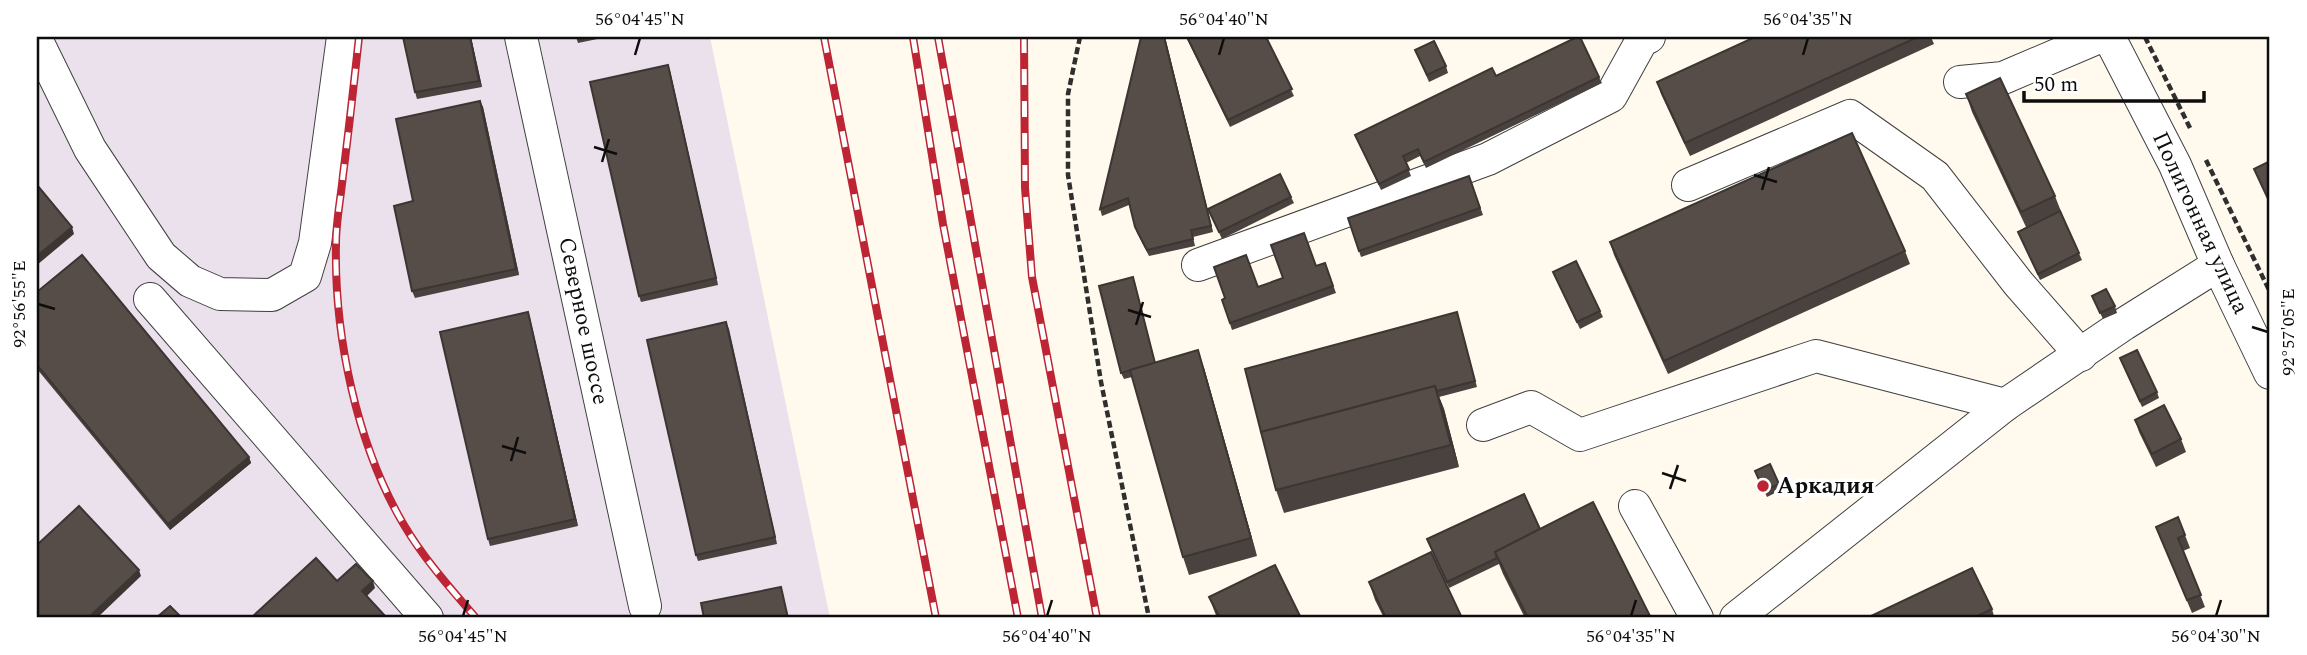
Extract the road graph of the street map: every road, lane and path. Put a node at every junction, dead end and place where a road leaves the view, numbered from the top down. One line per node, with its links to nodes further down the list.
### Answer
1 (343, 37): 8 (lane)
2 (521, 37): 22 (lane, Северное шоссе)
3 (1080, 37): 24 (path)
4 (1648, 37): 13 (lane)
5 (2099, 37): 9 (lane)
6 (2109, 37): 14 (lane, Полигонная улица)
7 (2145, 37): 10 (path)
8 (37, 41)
9 (1960, 82)
10 (2193, 134)
11 (2205, 158): 15 (path)
12 (1688, 185): 17 (lane)
13 (1198, 265)
14 (2218, 265): 17 (lane); 18 (lane, Полигонная улица)
15 (2270, 292)
16 (150, 299): 23 (lane)
17 (2081, 355): 19 (lane)
18 (2270, 373)
19 (2005, 405): 20 (lane); 26 (lane)
20 (1483, 425)
21 (1635, 506): 25 (lane)
22 (645, 606)
23 (427, 618)
24 (1149, 618)
25 (1697, 618)
26 (1736, 618)

